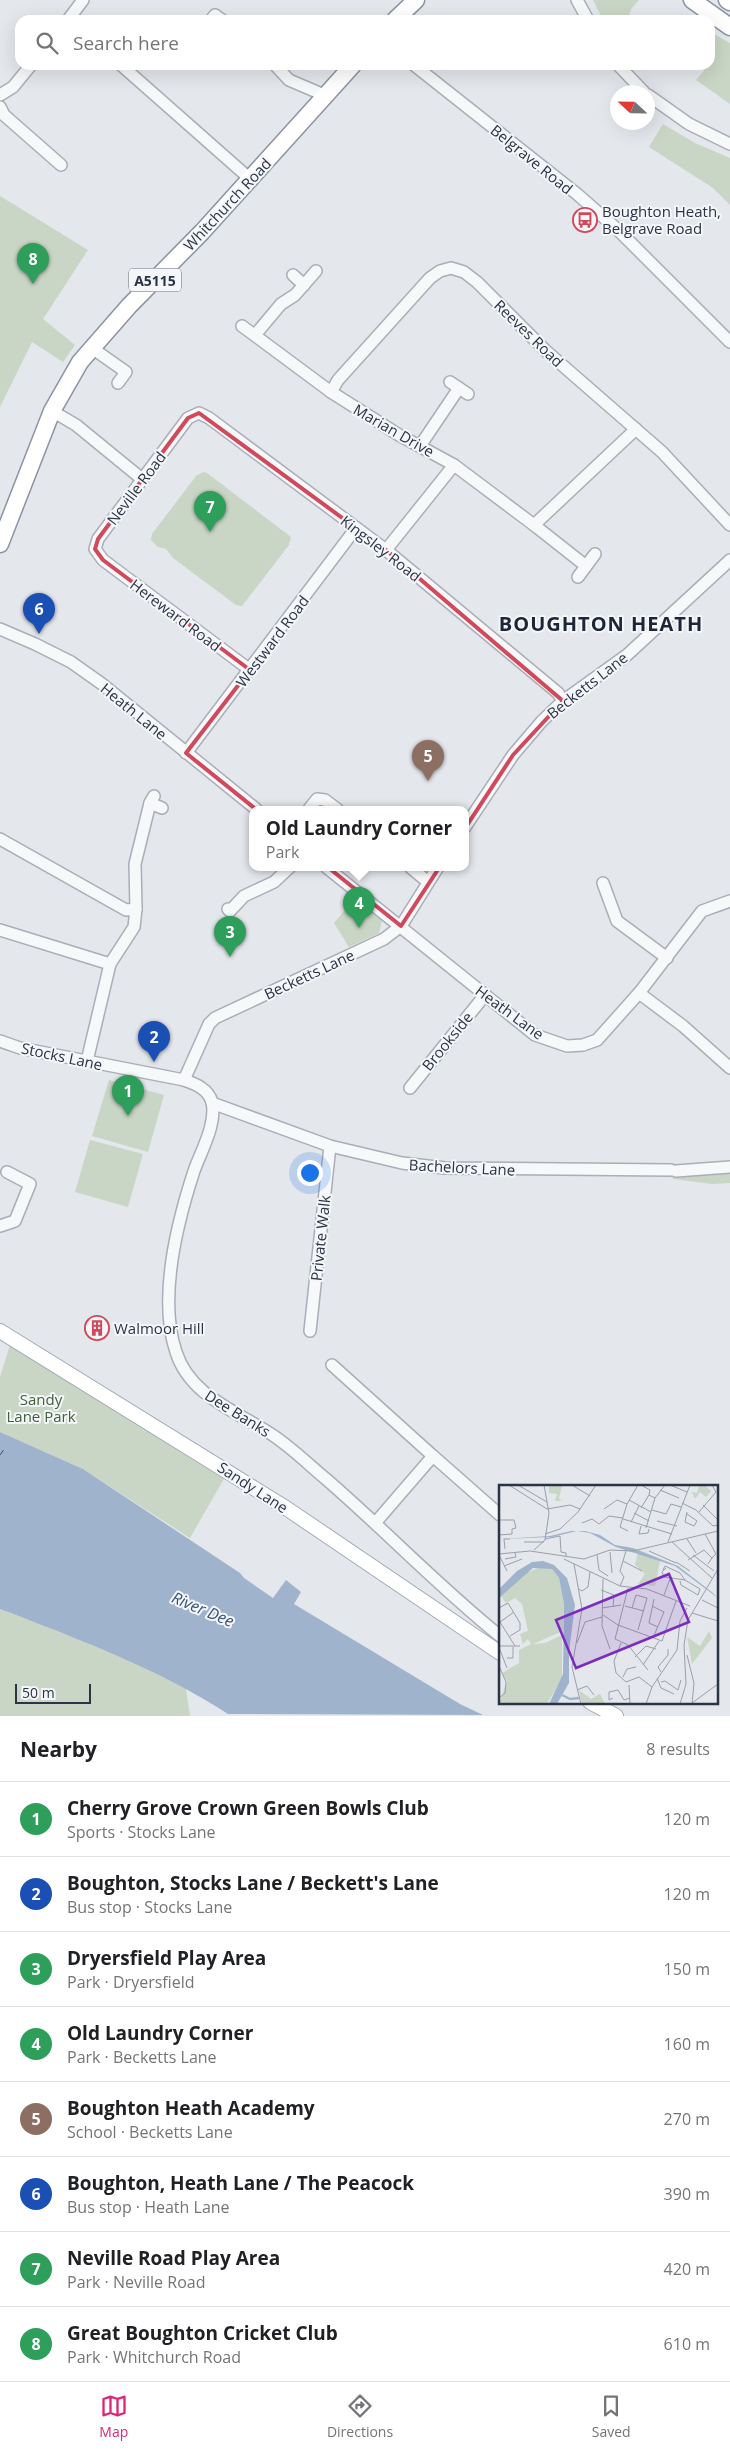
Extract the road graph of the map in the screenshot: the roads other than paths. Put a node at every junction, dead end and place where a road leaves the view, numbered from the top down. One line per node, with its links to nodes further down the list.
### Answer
1 (83, 0): 5 (street)
2 (416, 0): 6 (highway)
3 (692, 0): 8 (highway)
4 (579, 2): 7 (street)
5 (72, 15)
6 (400, 15)
7 (586, 15)
8 (713, 15)
9 (715, 16): 10 (highway)
10 (730, 27)
11 (27, 70): 18 (street)
12 (127, 70): 24 (street)
13 (280, 70): 19 (street)
14 (348, 70): 19 (highway, Whitchurch Road / A5115)
15 (420, 70): 30 (street, Belgrave Road)
16 (623, 70): 17 (street)
17 (637, 85)
18 (0, 95)
19 (324, 96): 24 (highway, Whitchurch Road / A5115)
20 (655, 100): 22 (street)
21 (0, 107): 23 (street)
22 (730, 144)
23 (61, 165)
24 (250, 178): 31 (highway, Whitchurch Road / A5115)
25 (316, 270): 27 (street)
26 (293, 275): 27 (street)
27 (304, 285): 29 (street)
28 (242, 326): 29 (street, Marian Drive)
29 (255, 335): 34 (street, Marian Drive)
30 (730, 342)
31 (92, 348): 32 (street); 35 (highway, Whitchurch Road / A5115)
32 (118, 383)
33 (459, 388): 38 (street)
34 (331, 392): 37 (street, Reeves Road); 38 (street, Marian Drive)
35 (52, 411): 40 (street); 44 (highway, Whitchurch Road / A5115)
36 (188, 418): 40 (street, Neville Road); 43 (street, Kingsley Road)
37 (636, 429): 41 (street); 42 (street, Reeves Road)
38 (420, 446): 39 (street, Marian Drive)
39 (454, 465): 41 (street, Marian Drive); 45 (street)
40 (142, 479): 47 (street, Neville Road)
41 (534, 524): 49 (street, Marian Drive)
42 (730, 525)
43 (356, 528): 45 (street, Kingsley Road); 52 (street, Westward Road)
44 (0, 544)
45 (386, 550): 53 (street, Kingsley Road)
46 (595, 554): 49 (street)
47 (103, 560): 52 (street, Hereward Road)
48 (730, 560): 53 (street, Becketts Lane)
49 (586, 566): 50 (street)
50 (578, 577)
51 (0, 629): 54 (street, Heath Lane)
52 (250, 670): 54 (street, Westward Road)
53 (563, 701): 59 (street, Becketts Lane)
54 (186, 753): 55 (street, Heath Lane)
55 (252, 806)
56 (311, 806): 57 (street)
57 (333, 806)
58 (162, 808): 68 (street)
59 (469, 821)
60 (0, 839): 68 (street)
61 (286, 871): 69 (street)
62 (331, 871): 70 (street, Heath Lane)
63 (415, 871): 65 (street)
64 (435, 871): 65 (street, Becketts Lane)
65 (428, 882): 70 (street, Becketts Lane)
66 (603, 883): 72 (street)
67 (730, 901): 72 (street, Heath Lane)
68 (136, 910): 73 (street)
69 (230, 910)
70 (400, 926): 75 (street, Heath Lane); 79 (street, Becketts Lane)
71 (0, 930): 73 (street)
72 (667, 958): 74 (street, Heath Lane)
73 (110, 964): 77 (street)
74 (639, 993): 75 (street, Heath Lane); 78 (street)
75 (484, 995): 80 (street, Brookside)
76 (0, 1041): 77 (street, Stocks Lane)
77 (87, 1061): 79 (street, Stocks Lane)
78 (730, 1068)
79 (184, 1080): 81 (street)
80 (410, 1088)
81 (212, 1103): 82 (street, Bachelors Lane); 93 (street, Dee Banks)
82 (330, 1146): 83 (street, Bachelors Lane); 89 (street, Private Walk)
83 (730, 1167)
84 (7, 1172): 85 (street)
85 (30, 1184): 86 (street); 87 (street)
86 (42, 1185)
87 (0, 1226)
88 (0, 1330): 95 (main road, Sandy Lane)
89 (310, 1331)
90 (332, 1365): 91 (street)
91 (433, 1456): 92 (street); 93 (street)
92 (499, 1514)
93 (376, 1522): 94 (street, Dee Banks)
94 (499, 1635)
95 (499, 1653)
96 (594, 1704): 97 (main road)
97 (616, 1716)

